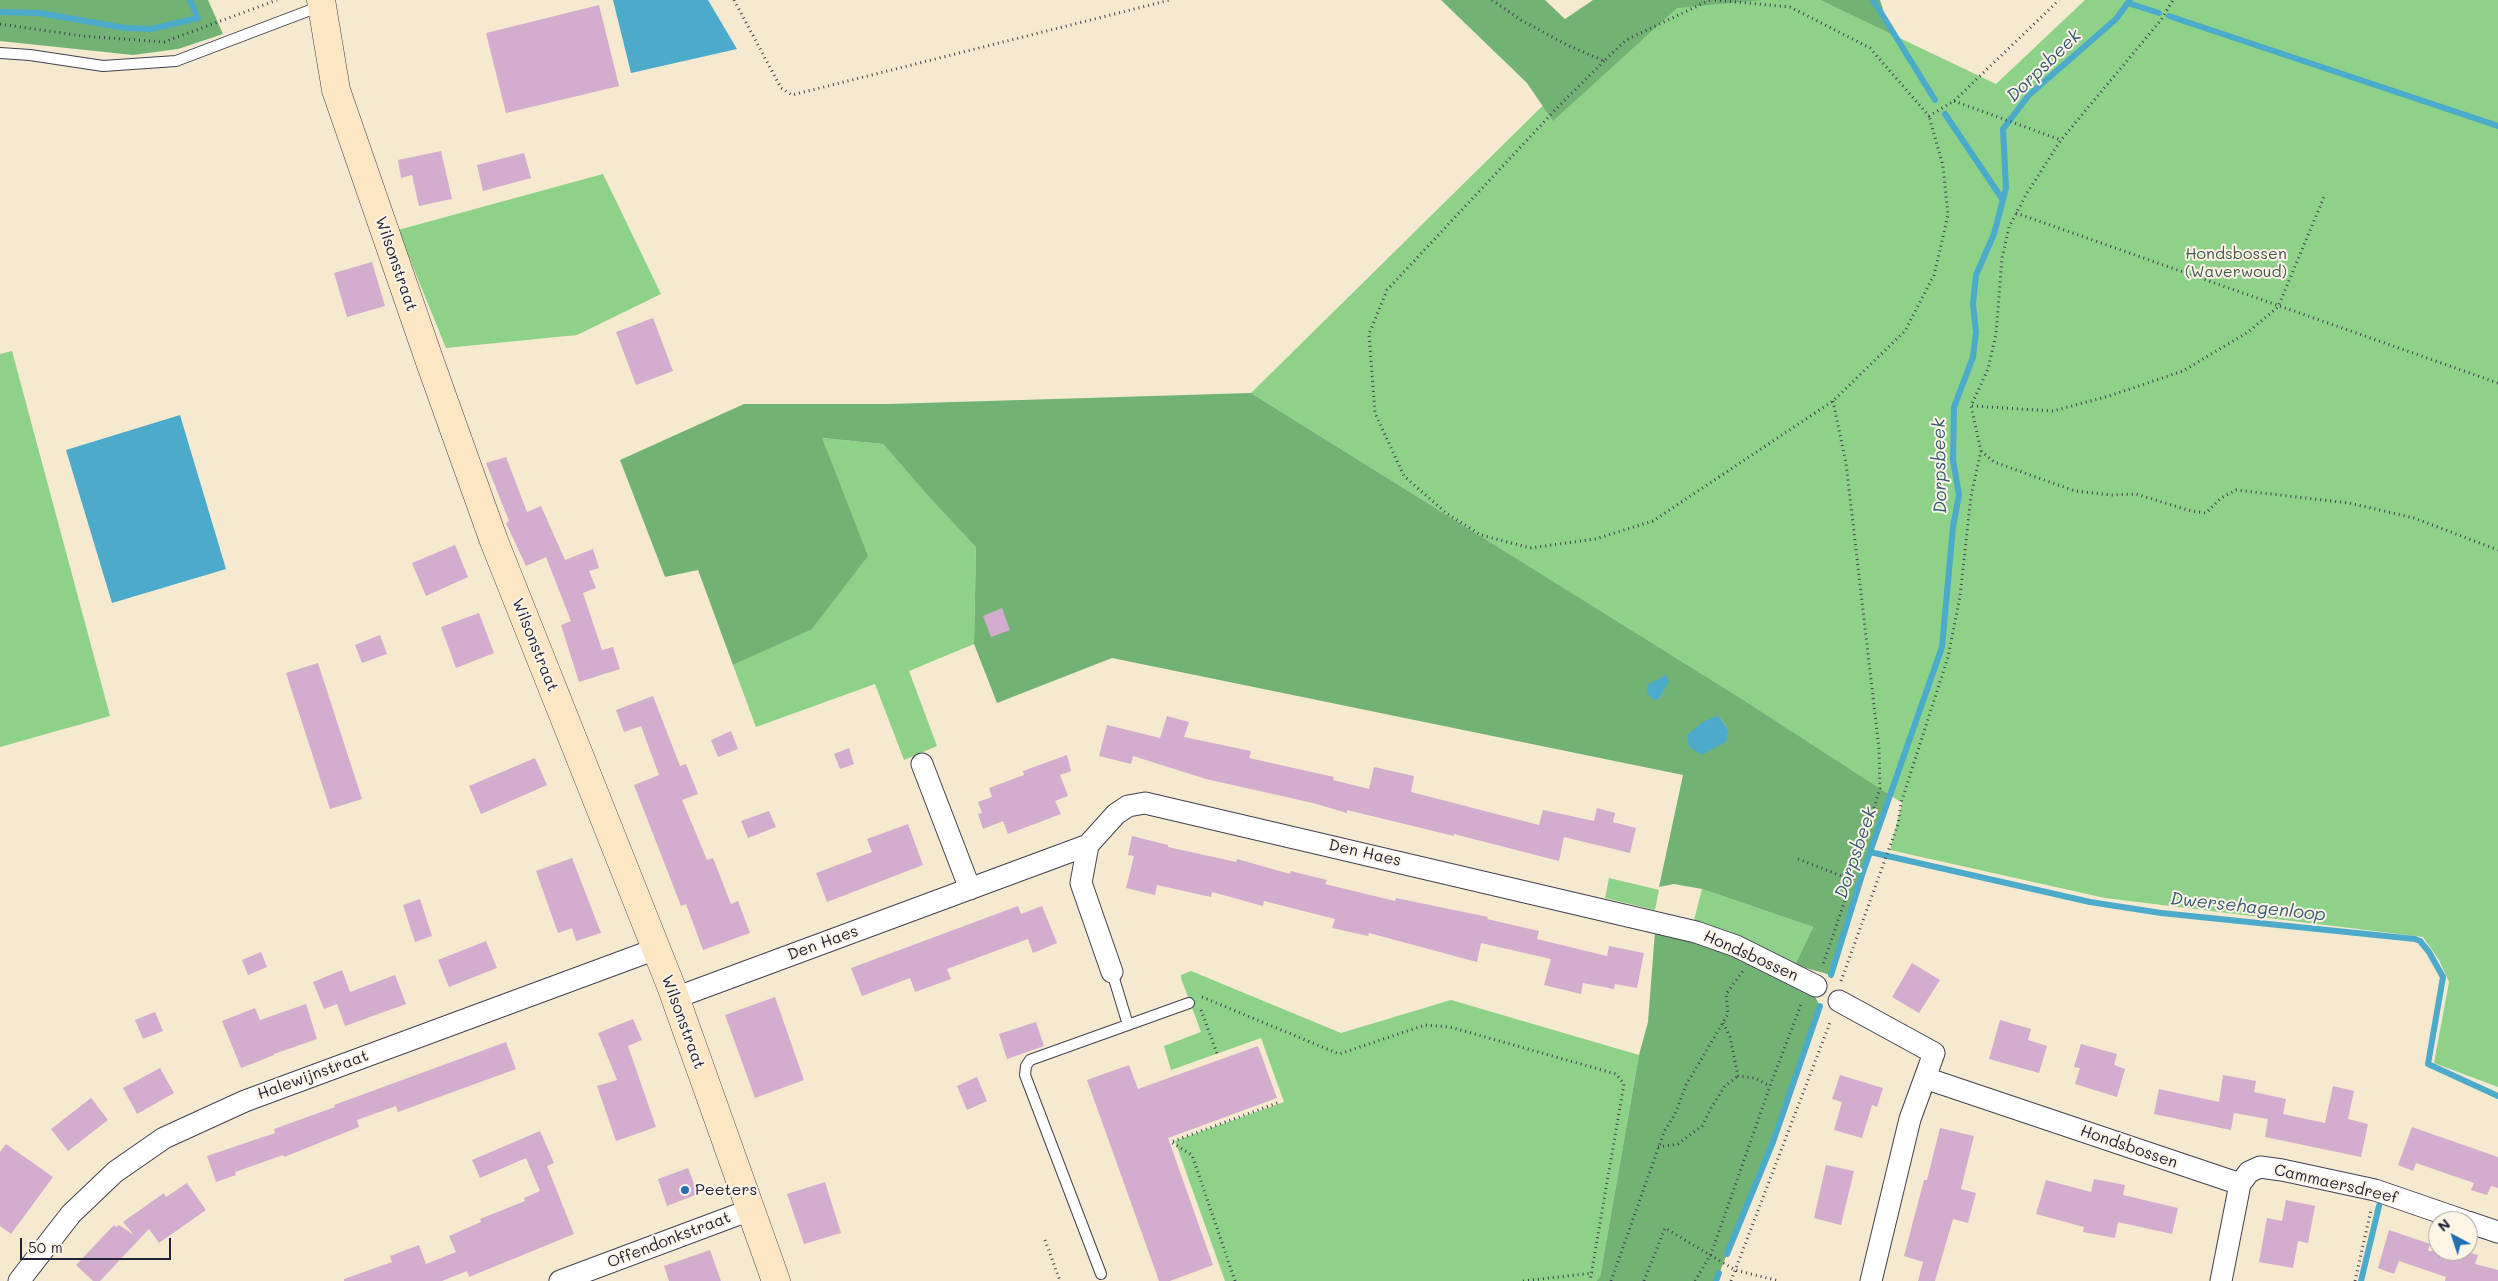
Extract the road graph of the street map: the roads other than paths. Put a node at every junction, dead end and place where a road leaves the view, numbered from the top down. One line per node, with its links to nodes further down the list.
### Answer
1 (322, 3): 2 (lane); 7 (street, Wilsonstraat)
2 (0, 53)
3 (922, 764): 5 (street)
4 (1088, 846): 5 (street, Den Haes); 6 (street, Den Haes); 8 (street)
5 (970, 889): 10 (street, Den Haes)
6 (1656, 921): 9 (street, Hondsbossen)
7 (656, 949): 10 (street, Wilsonstraat); 21 (street, Halewijnstraat)
8 (1112, 972): 13 (lane)
9 (1813, 984)
10 (675, 998): 16 (street, Wilsonstraat)
11 (1839, 1001): 14 (street)
12 (1193, 1002): 13 (lane)
13 (1128, 1025): 20 (lane)
14 (1925, 1078): 15 (street, Hondsbossen); 24 (street)
15 (2240, 1184): 17 (street, Cammaersdreef); 25 (street)
16 (750, 1210): 22 (street, Offendonkstraat); 23 (street, Wilsonstraat)
17 (2435, 1211)
18 (2478, 1226): 19 (street, Cammaersdreef)
19 (2498, 1232)
20 (1102, 1274)
21 (19, 1281)
22 (560, 1281)
23 (776, 1281)
24 (1871, 1281)
25 (2221, 1281)

